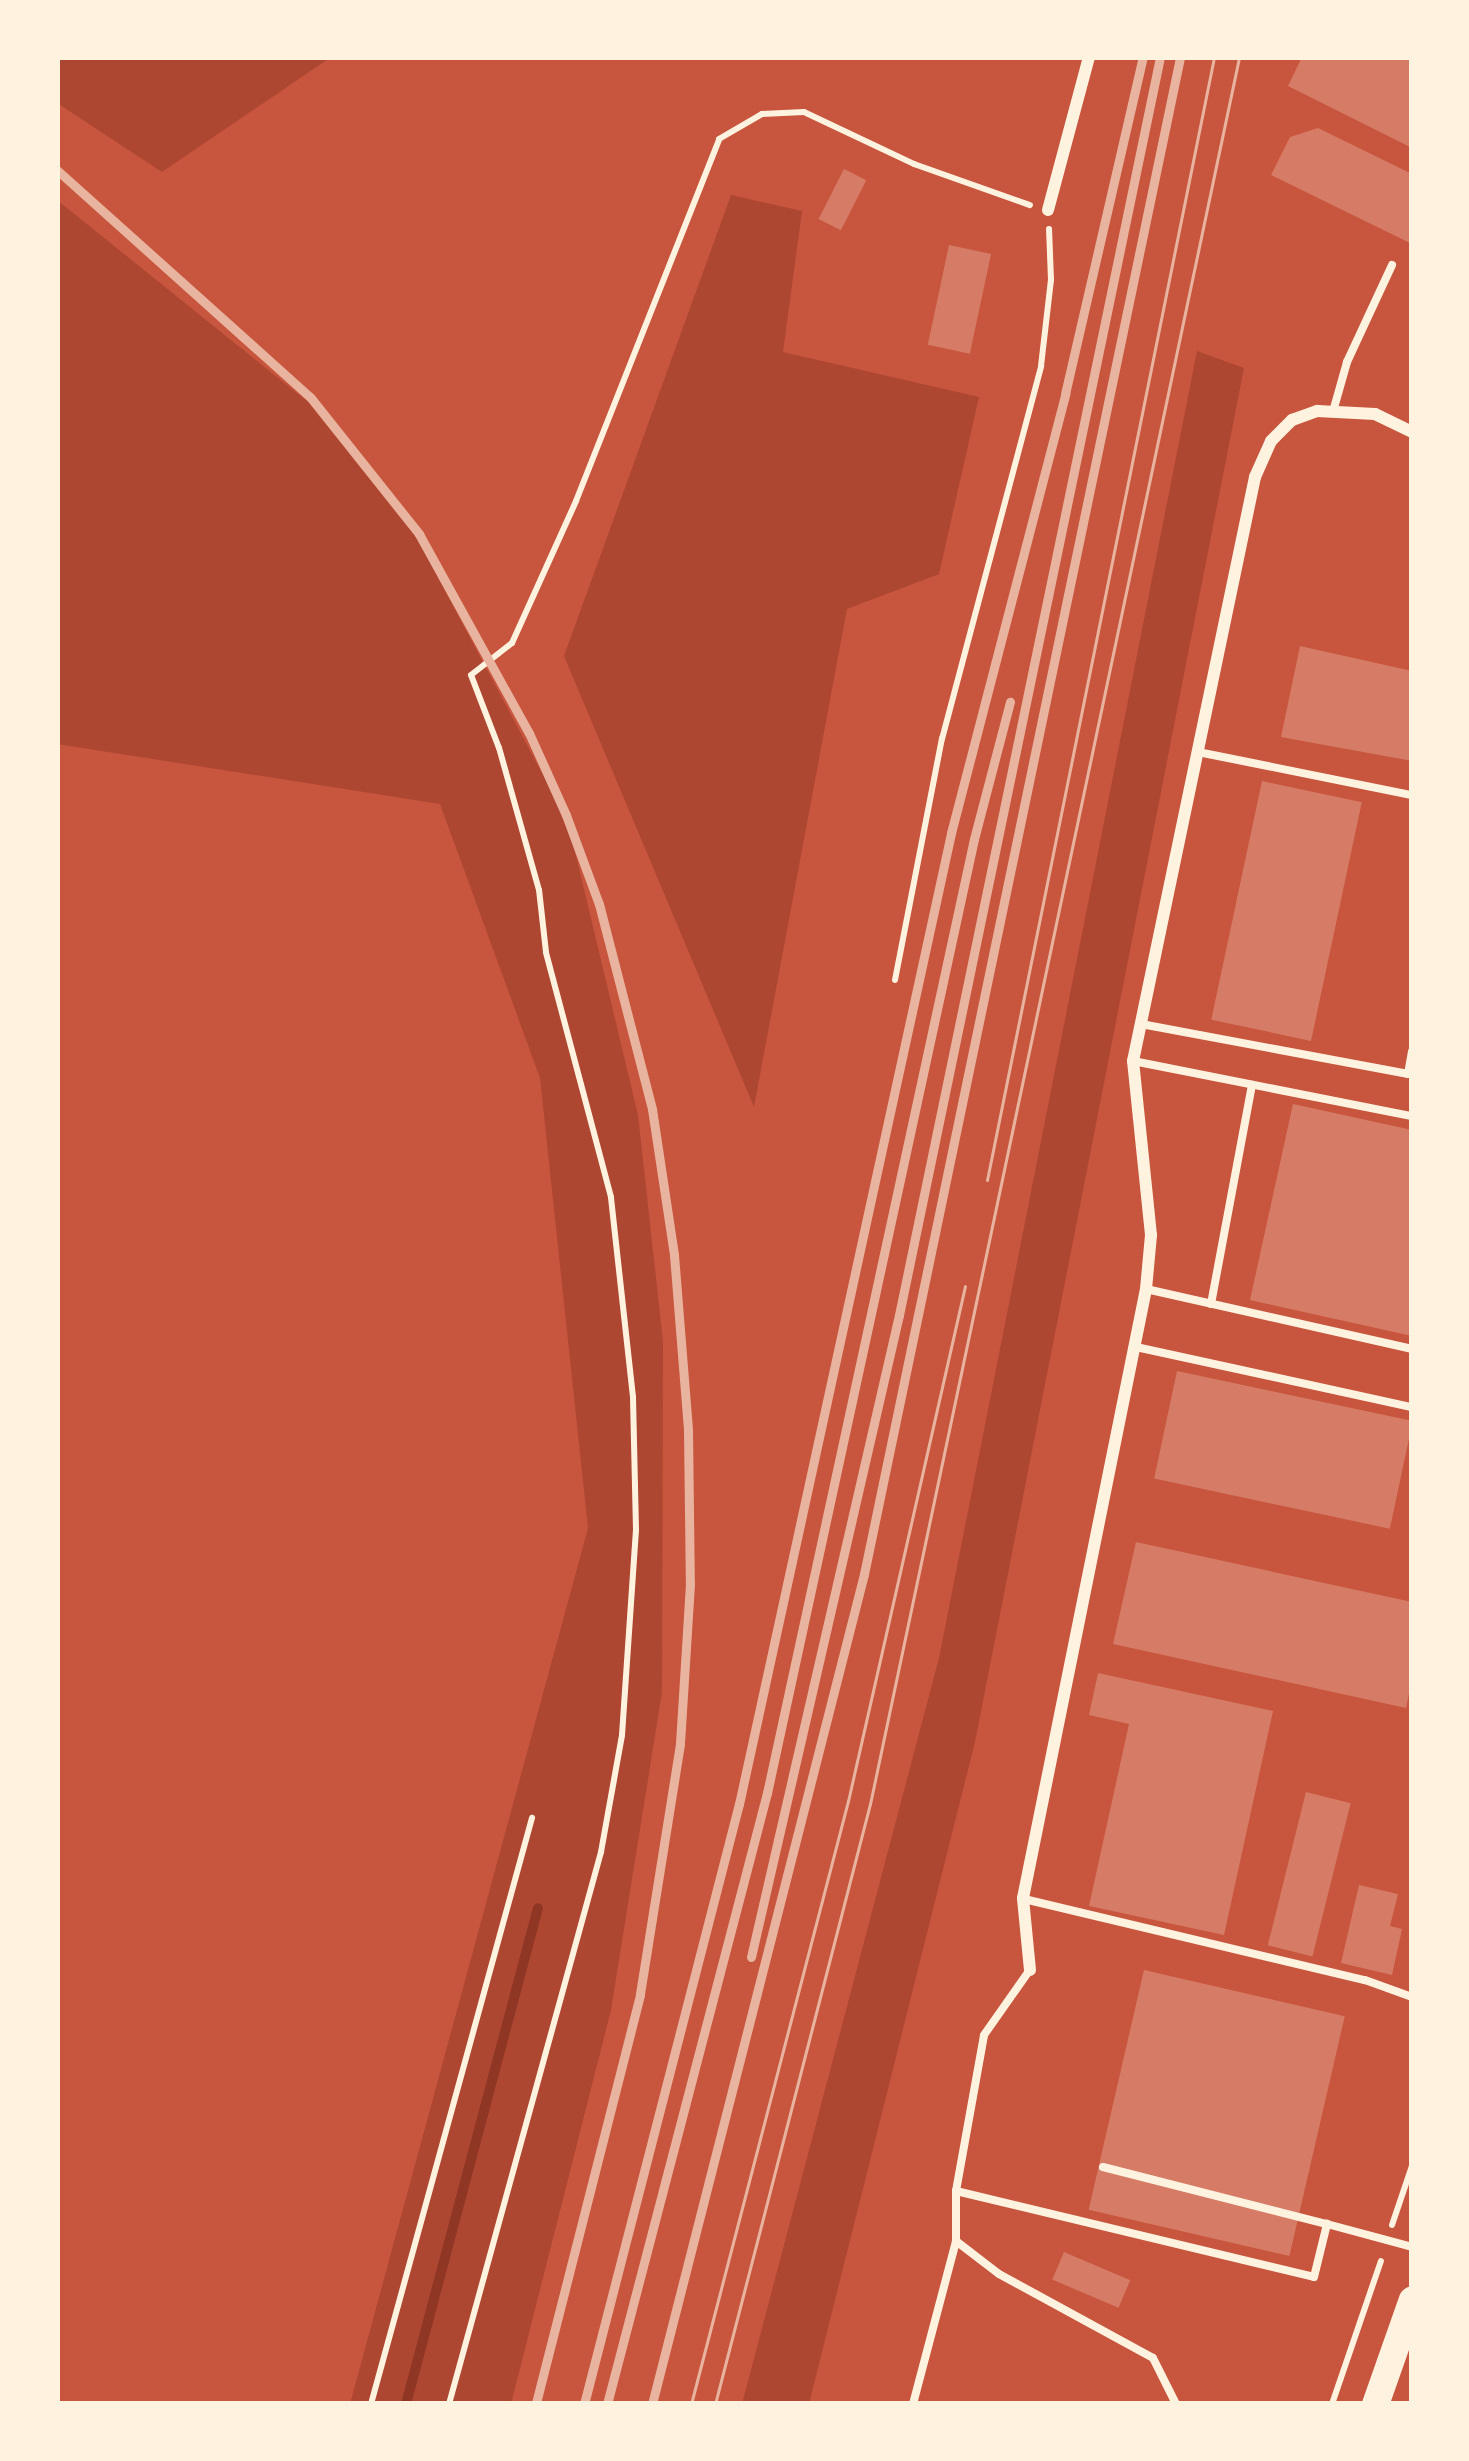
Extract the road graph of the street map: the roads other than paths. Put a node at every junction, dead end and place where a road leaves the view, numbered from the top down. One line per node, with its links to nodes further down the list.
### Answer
1 (1089, 57): 2 (street)
2 (1048, 210)
3 (1392, 266): 4 (lane)
4 (1334, 408): 5 (street); 6 (street)
5 (1412, 432)
6 (1198, 752): 7 (lane); 8 (street)
7 (1412, 794)
8 (1140, 1024): 9 (lane); 10 (street)
9 (1412, 1051)
10 (1133, 1061): 11 (lane); 13 (street)
11 (1252, 1084): 12 (lane); 14 (lane)
12 (1412, 1116)
13 (1146, 1289): 14 (lane); 15 (street)
14 (1211, 1304): 16 (lane)
15 (1134, 1347): 17 (lane); 18 (street)
16 (1412, 1348)
17 (1412, 1407)
18 (1023, 1898): 19 (street); 20 (lane)
19 (1030, 1970): 22 (lane)
20 (1412, 1997)
21 (1103, 2167): 23 (lane)
22 (956, 2191): 23 (lane); 24 (lane)
23 (1327, 2224): 25 (lane)
24 (956, 2241): 27 (lane); 28 (lane)
25 (1412, 2247)
26 (1412, 2299): 29 (main road)
27 (913, 2404)
28 (1176, 2404)
29 (1376, 2404)

